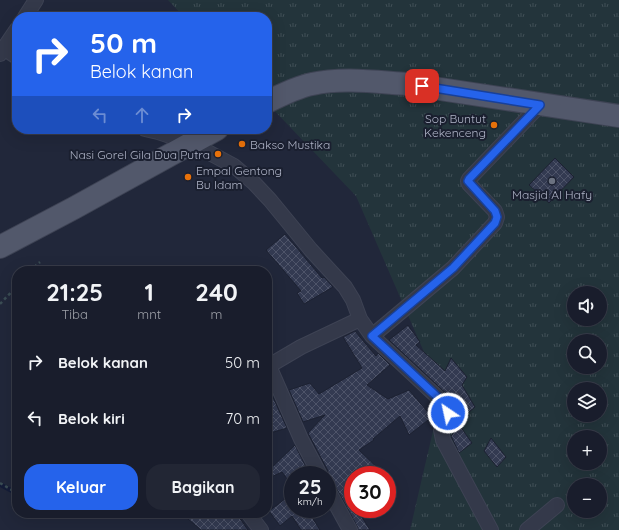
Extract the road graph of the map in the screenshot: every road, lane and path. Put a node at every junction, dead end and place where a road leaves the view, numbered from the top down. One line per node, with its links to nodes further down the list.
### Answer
1 (36, 0): 2 (street)
2 (28, 12)
3 (12, 37): 4 (street)
4 (2, 51): 5 (street)
5 (12, 54)
6 (272, 99): 7 (main road)
7 (540, 105): 8 (main road); 18 (street)
8 (619, 116)
9 (164, 134): 11 (street)
10 (208, 134): 11 (main road)
11 (191, 143): 12 (main road); 17 (street)
12 (0, 247)
13 (40, 262): 14 (path)
14 (36, 266)
15 (12, 291): 16 (path)
16 (0, 304)
17 (360, 319): 18 (street); 19 (street)
18 (372, 336): 29 (street)
19 (272, 365)
20 (272, 376): 21 (street)
21 (315, 466)
22 (0, 483): 23 (path)
23 (12, 490)
24 (336, 504): 28 (street)
25 (557, 504): 30 (street)
26 (252, 518): 27 (street)
27 (261, 530)
28 (350, 530)
29 (491, 530)
30 (526, 530)

